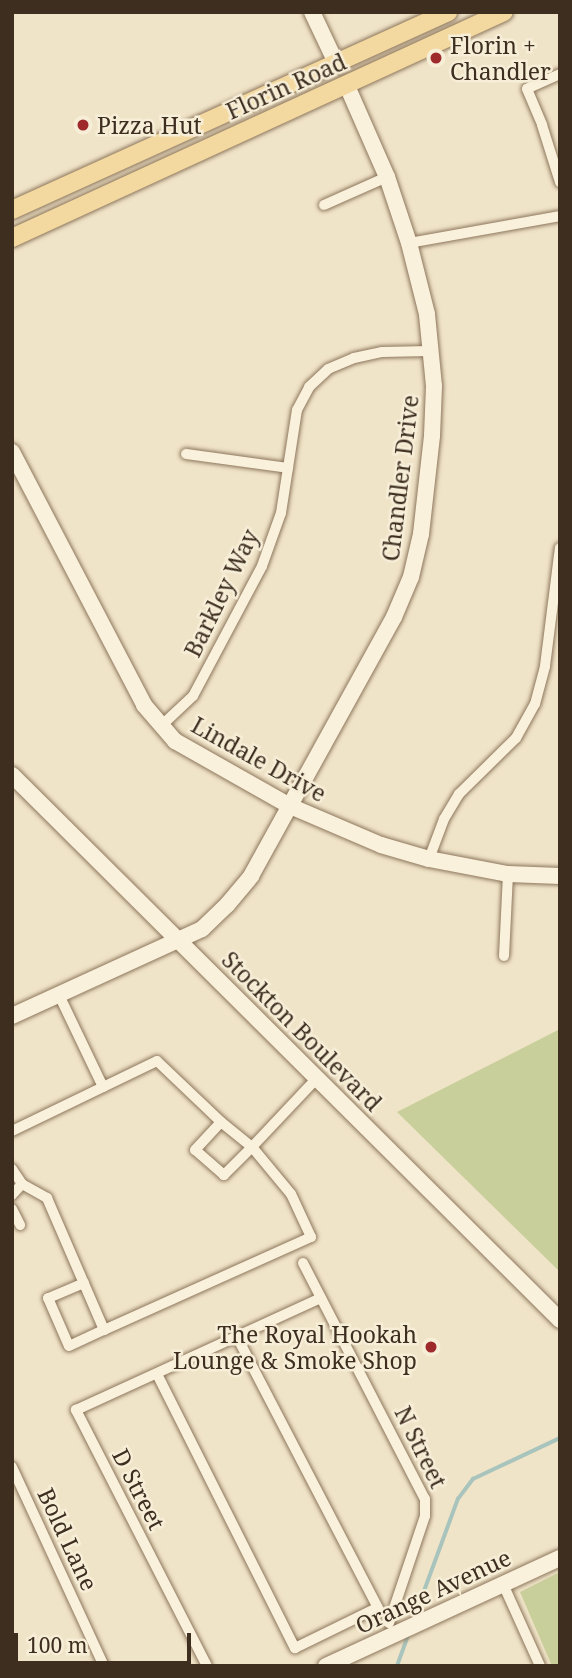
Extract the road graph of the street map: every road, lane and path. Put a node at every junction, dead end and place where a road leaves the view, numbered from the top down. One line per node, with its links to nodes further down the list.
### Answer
1 (312, 12): 5 (street)
2 (448, 12): 4 (main road, Florin Road)
3 (504, 12): 7 (main road, Florin Road)
4 (365, 51): 5 (main road, Florin Road); 7 (main road)
5 (337, 65): 8 (main road); 12 (main road, Florin Road)
6 (560, 74): 10 (street)
7 (347, 86): 8 (main road, Florin Road); 9 (street, Chandler Drive)
8 (317, 99): 14 (main road, Florin Road)
9 (387, 177): 11 (street); 15 (street, Chandler Drive)
10 (560, 182)
11 (324, 205)
12 (12, 210)
13 (560, 216): 15 (street)
14 (12, 238)
15 (409, 243): 16 (street, Chandler Drive)
16 (429, 351): 19 (street, Barkley Way); 23 (street, Chandler Drive)
17 (12, 452): 21 (street, Lindale Drive)
18 (186, 454): 19 (street)
19 (288, 468): 21 (street, Barkley Way)
20 (560, 548): 24 (street)
21 (161, 726): 23 (street, Lindale Drive)
22 (12, 775): 27 (street, Stockton Boulevard)
23 (290, 806): 24 (street, Lindale Drive); 27 (street, Chandler Drive)
24 (429, 859): 25 (street, Lindale Drive)
25 (508, 874): 26 (street, Lindale Drive); 28 (street)
26 (560, 876)
27 (178, 940): 29 (street, Chandler Drive); 31 (street, Stockton Boulevard)
28 (504, 956)
29 (59, 995): 30 (street, Chandler Drive); 32 (street)
30 (12, 1016)
31 (317, 1078): 35 (street); 44 (street, Stockton Boulevard)
32 (103, 1087): 33 (street); 34 (street)
33 (221, 1122): 35 (street); 35 (street)
34 (12, 1131)
35 (252, 1147): 45 (street)
36 (12, 1169): 37 (street)
37 (22, 1184): 38 (street); 42 (street)
38 (12, 1195)
39 (12, 1209): 40 (street)
40 (20, 1225)
41 (303, 1263): 43 (street, N Street)
42 (83, 1283): 45 (street); 45 (street)
43 (321, 1298): 46 (street); 52 (street, N Street)
44 (560, 1320)
45 (104, 1330)
46 (237, 1337): 47 (street); 51 (street)
47 (157, 1374): 51 (street); 54 (street, D Street)
48 (12, 1467): 53 (street, Bold Lane)
49 (560, 1558): 50 (street, Orange Avenue)
50 (503, 1584): 52 (street, Orange Avenue); 56 (street)
51 (377, 1608): 52 (street)
52 (395, 1629): 55 (street, Orange Avenue)
53 (104, 1666)
54 (207, 1666)
55 (326, 1666)
56 (540, 1666)

